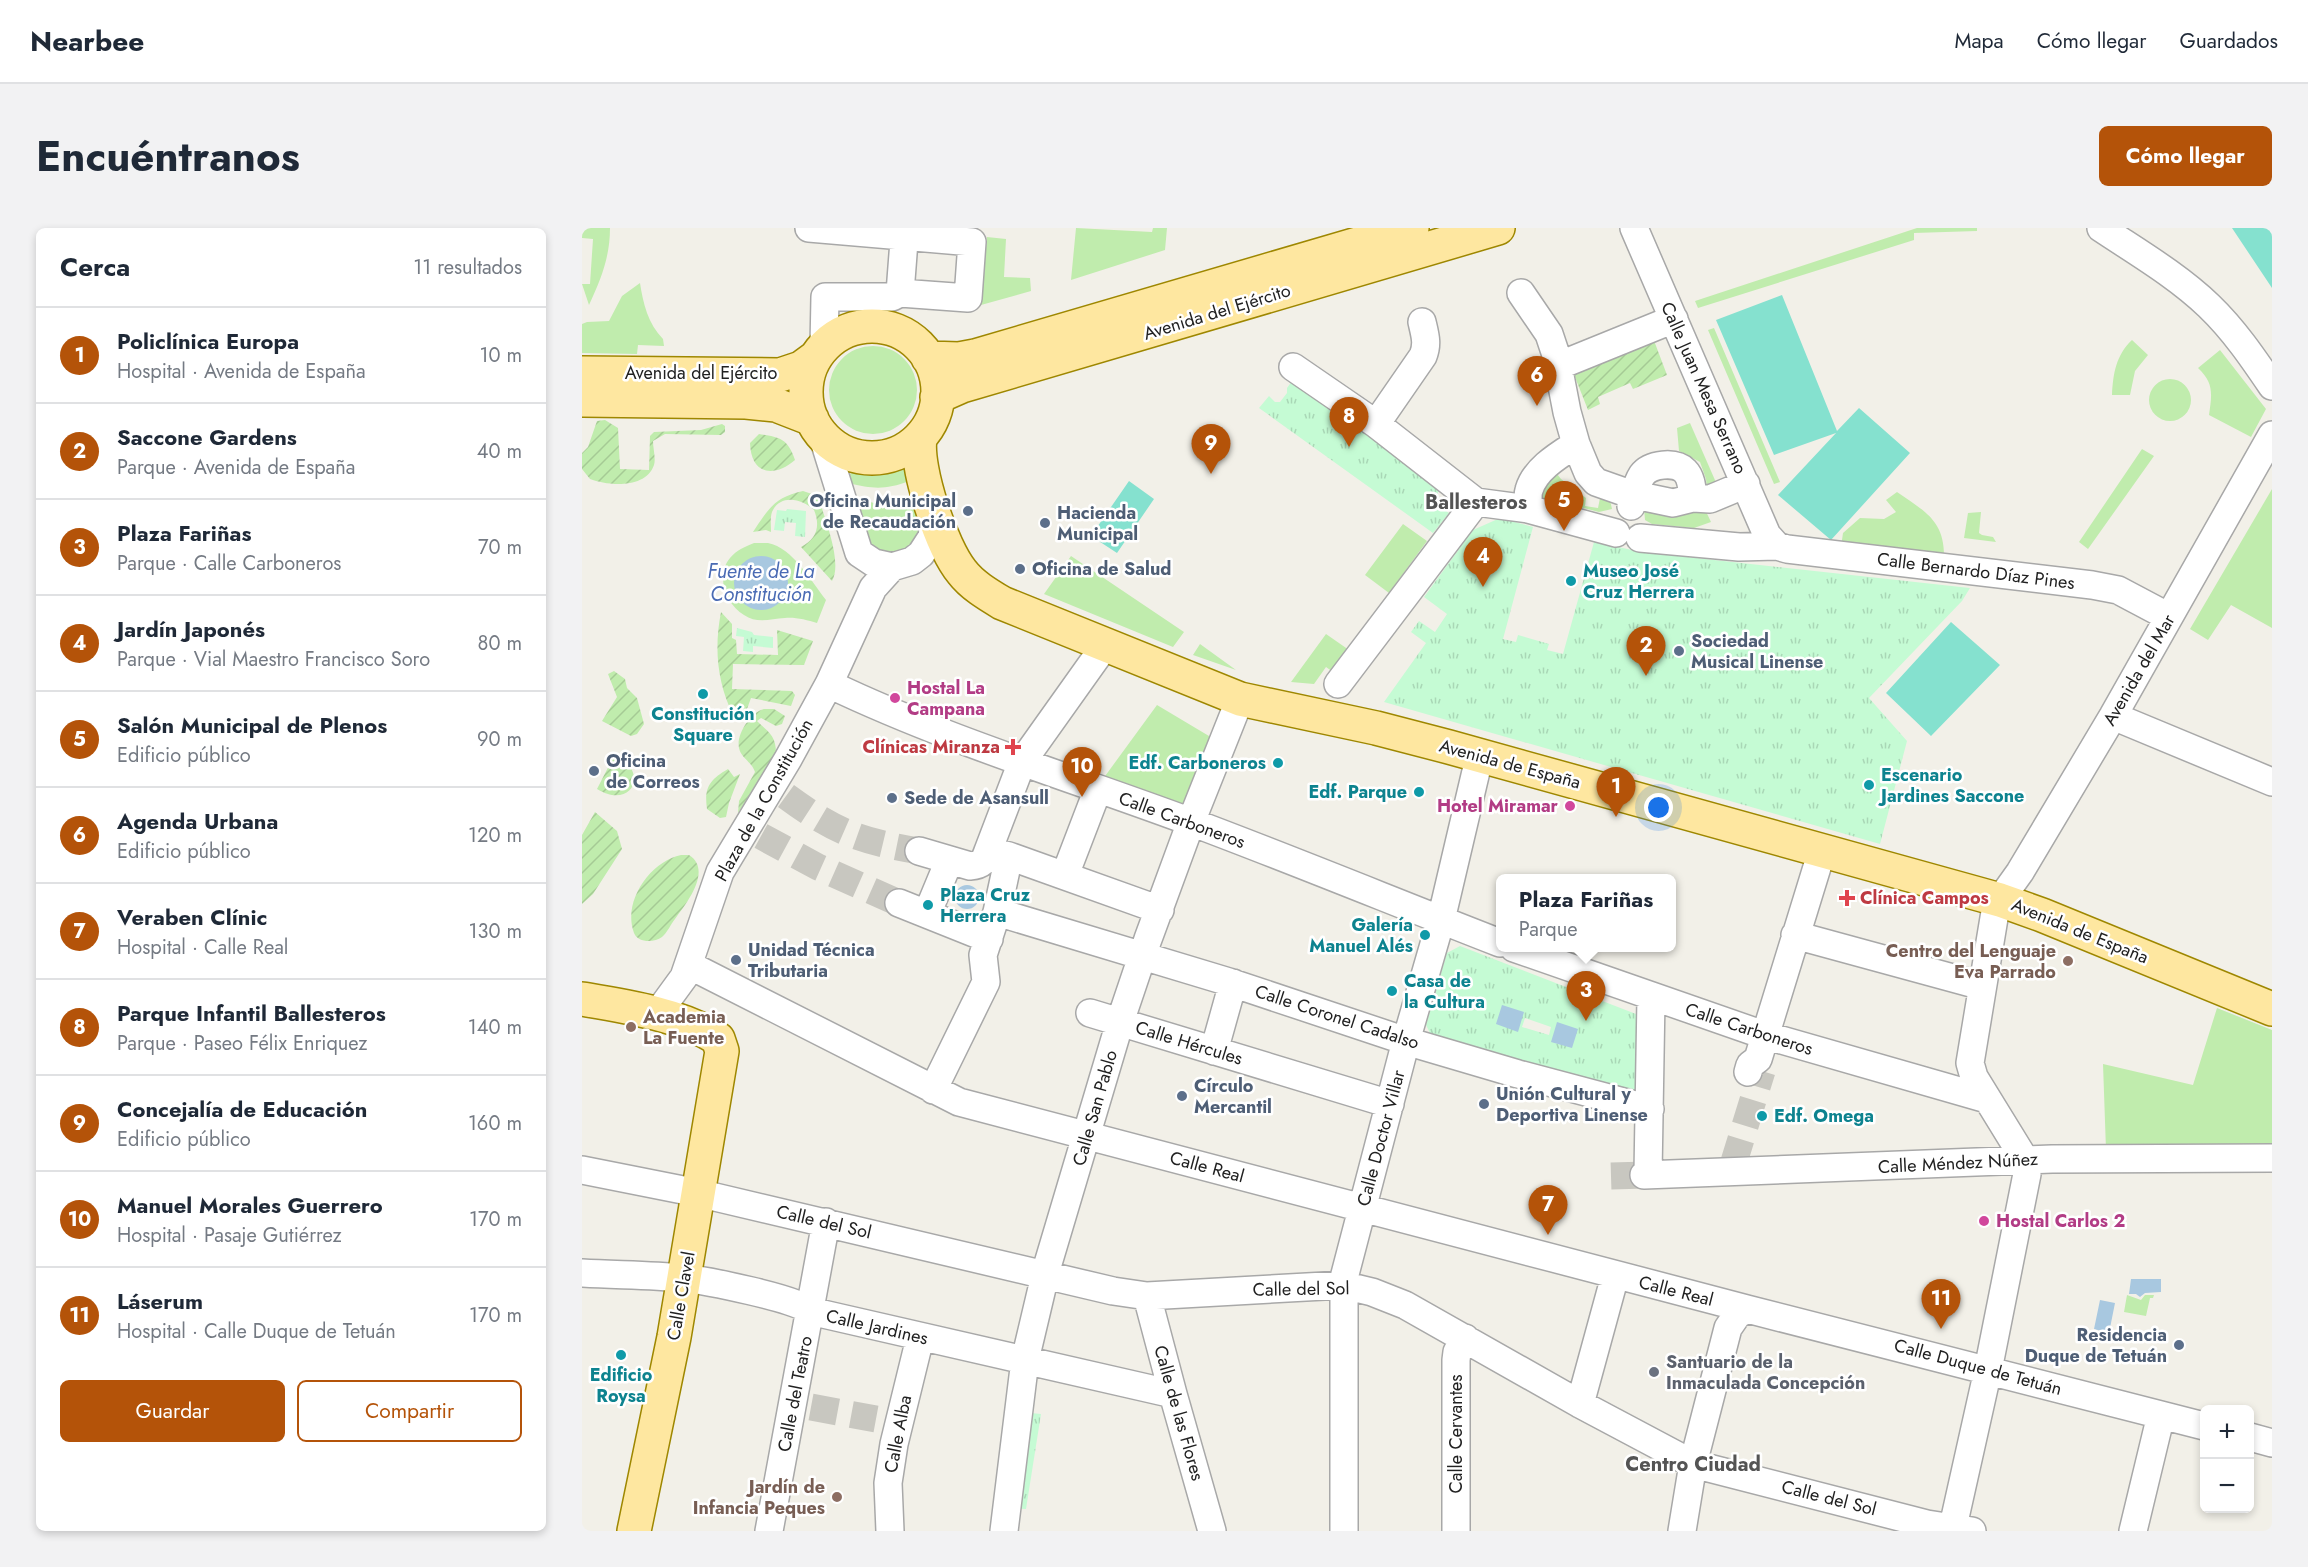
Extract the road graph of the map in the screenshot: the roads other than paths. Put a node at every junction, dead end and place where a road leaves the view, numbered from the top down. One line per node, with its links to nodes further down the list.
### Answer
1 (809, 228): 6 (street)
2 (1412, 228): 13 (main road, Avenida del Ejército)
3 (1498, 228): 18 (main road, Avenida del Ejército)
4 (1634, 228): 10 (street, Calle Juan Mesa Serrano)
5 (2101, 228): 17 (street)
6 (905, 232): 7 (street); 8 (street)
7 (973, 235): 8 (street)
8 (900, 293): 12 (street)
9 (1521, 293): 14 (street)
10 (1674, 319): 14 (street); 25 (street, Calle Juan Mesa Serrano)
11 (1422, 322): 20 (street)
12 (820, 352): 13 (main road); 16 (main road, Avenida del Ejército); 21 (main road)
13 (928, 358): 18 (main road)
14 (1558, 366): 24 (street)
15 (1293, 367): 20 (street)
16 (582, 373)
17 (2272, 386)
18 (937, 397): 23 (main road)
19 (582, 400): 21 (main road, Avenida del Ejército)
20 (1376, 424): 28 (street)
21 (817, 427): 23 (main road); 32 (street)
22 (2272, 435): 33 (street, Avenida del Mar)
23 (920, 438): 30 (main road, Avenida de España)
24 (1576, 444): 27 (street); 29 (street)
25 (1746, 484): 26 (street); 31 (street, Calle Juan Mesa Serrano)
26 (1693, 498): 27 (street); 27 (street)
27 (1633, 500)
28 (1476, 502): 29 (street, Calle Bernardo Díaz Pines); 36 (street)
29 (1528, 509): 31 (street, Calle Bernardo Díaz Pines)
30 (934, 514): 32 (street); 34 (main road, Avenida de España)
31 (1777, 546): 33 (street, Calle Bernardo Díaz Pines)
32 (892, 567): 35 (street, Plaza de la Constitución)
33 (2169, 617): 38 (street, Avenida del Mar)
34 (1106, 644): 37 (main road, Avenida de España); 40 (street)
35 (829, 684): 40 (street, Calle Carboneros); 60 (street, Plaza de la Constitución)
36 (1338, 684)
37 (1240, 699): 39 (main road, Avenida de España); 43 (street, Calle San Pablo)
38 (2113, 716): 41 (street); 49 (street, Avenida del Mar)
39 (1486, 757): 46 (main road, Avenida de España); 54 (street, Calle Doctor Villar)
40 (1022, 762): 42 (street, Calle Carboneros); 44 (street)
41 (2272, 782)
42 (1098, 789): 43 (street, Calle Carboneros); 48 (street)
43 (1191, 822): 51 (street, Calle San Pablo); 54 (street, Calle Carboneros)
44 (997, 848): 47 (street); 48 (street); 52 (street)
45 (919, 851): 47 (street)
46 (1822, 851): 49 (main road, Avenida de España); 55 (street)
47 (949, 861): 53 (street)
48 (1054, 871): 51 (street)
49 (2000, 900): 62 (street); 66 (main road, Avenida de España)
50 (899, 903): 53 (street)
51 (1160, 910): 59 (street, Calle San Pablo)
52 (997, 912): 56 (street); 59 (street, Calle Coronel Cadalso)
53 (927, 914): 56 (street)
54 (1441, 920): 57 (street, Calle Carboneros); 69 (street, Calle Doctor Villar)
55 (1795, 935): 62 (street); 71 (street)
56 (989, 939): 72 (street)
57 (1496, 941)
58 (1525, 952): 63 (street, Calle Carboneros)
59 (1143, 956): 61 (street, Calle Coronel Cadalso); 68 (street, Calle San Pablo)
60 (689, 965): 65 (street, Plaza de la Constitución); 72 (street, Calle Real)
61 (1233, 983): 69 (street, Calle Coronel Cadalso); 70 (street)
62 (1982, 986): 73 (street)
63 (1643, 994): 71 (street, Calle Carboneros); 75 (street)
64 (582, 999): 65 (main road)
65 (663, 1006): 80 (main road, Calle Clavel)
66 (2272, 1009)
67 (1090, 1013): 68 (street, Calle Hércules)
68 (1120, 1022): 70 (street, Calle Hércules); 76 (street, Calle San Pablo)
69 (1406, 1041): 74 (street, Calle Doctor Villar); 75 (street, Calle Coronel Cadalso)
70 (1214, 1051): 74 (street, Calle Hércules)
71 (1758, 1059): 73 (street, Calle Carboneros)
72 (933, 1090): 76 (street, Calle Real)
73 (1987, 1099): 78 (street)
74 (1390, 1104): 81 (street, Calle Doctor Villar)
75 (1650, 1109): 78 (street, Calle Méndez Núñez)
76 (1087, 1135): 81 (street, Calle Real); 84 (street, Calle San Pablo)
77 (2272, 1158): 78 (street, Calle Méndez Núñez)
78 (2025, 1160): 94 (street)
79 (582, 1170): 80 (street, Calle del Sol)
80 (698, 1193): 82 (street, Calle del Sol); 86 (main road, Calle Clavel)
81 (1362, 1210): 85 (street, Calle Real); 87 (street, Calle Doctor Villar)
82 (826, 1222): 84 (street, Calle del Sol); 90 (street, Calle del Teatro)
83 (582, 1273): 86 (street, Calle Jardines)
84 (1044, 1276): 88 (street, Calle del Sol); 93 (street, Calle San Pablo)
85 (1615, 1276): 89 (street, Calle Real); 96 (street)
86 (684, 1278): 90 (street, Calle Jardines); 103 (main road, Calle Clavel)
87 (1343, 1285): 88 (street, Calle del Sol); 92 (street, Calle del Sol); 108 (street, Calle Doctor Villar)
88 (1147, 1296): 95 (street, Calle de las Flores)
89 (1749, 1309): 94 (street, Calle Duque de Tetuán); 101 (street)
90 (810, 1311): 91 (street, Calle Jardines); 104 (street, Calle del Teatro)
91 (920, 1338): 93 (street, Calle Jardines); 105 (street, Calle Alba)
92 (1465, 1338): 96 (street, Calle del Sol); 109 (street, Calle Cervantes)
93 (1025, 1360): 95 (street, Calle Jardines); 106 (street, Calle San Pablo)
94 (1988, 1370): 97 (street, Calle Duque de Tetuán); 102 (street)
95 (1173, 1394): 107 (street, Calle de las Flores)
96 (1580, 1404): 101 (street, Calle del Sol)
97 (2162, 1415): 98 (street, Calle Duque de Tetuán); 111 (street)
98 (2200, 1425)
99 (2254, 1438): 100 (street)
100 (2272, 1443)
101 (1693, 1464): 102 (street, Calle del Sol); 110 (street)
102 (1958, 1530)
103 (634, 1531)
104 (769, 1531)
105 (890, 1531)
106 (1004, 1531)
107 (1212, 1531)
108 (1344, 1531)
109 (1456, 1531)
110 (1682, 1531)
111 (2133, 1531)

